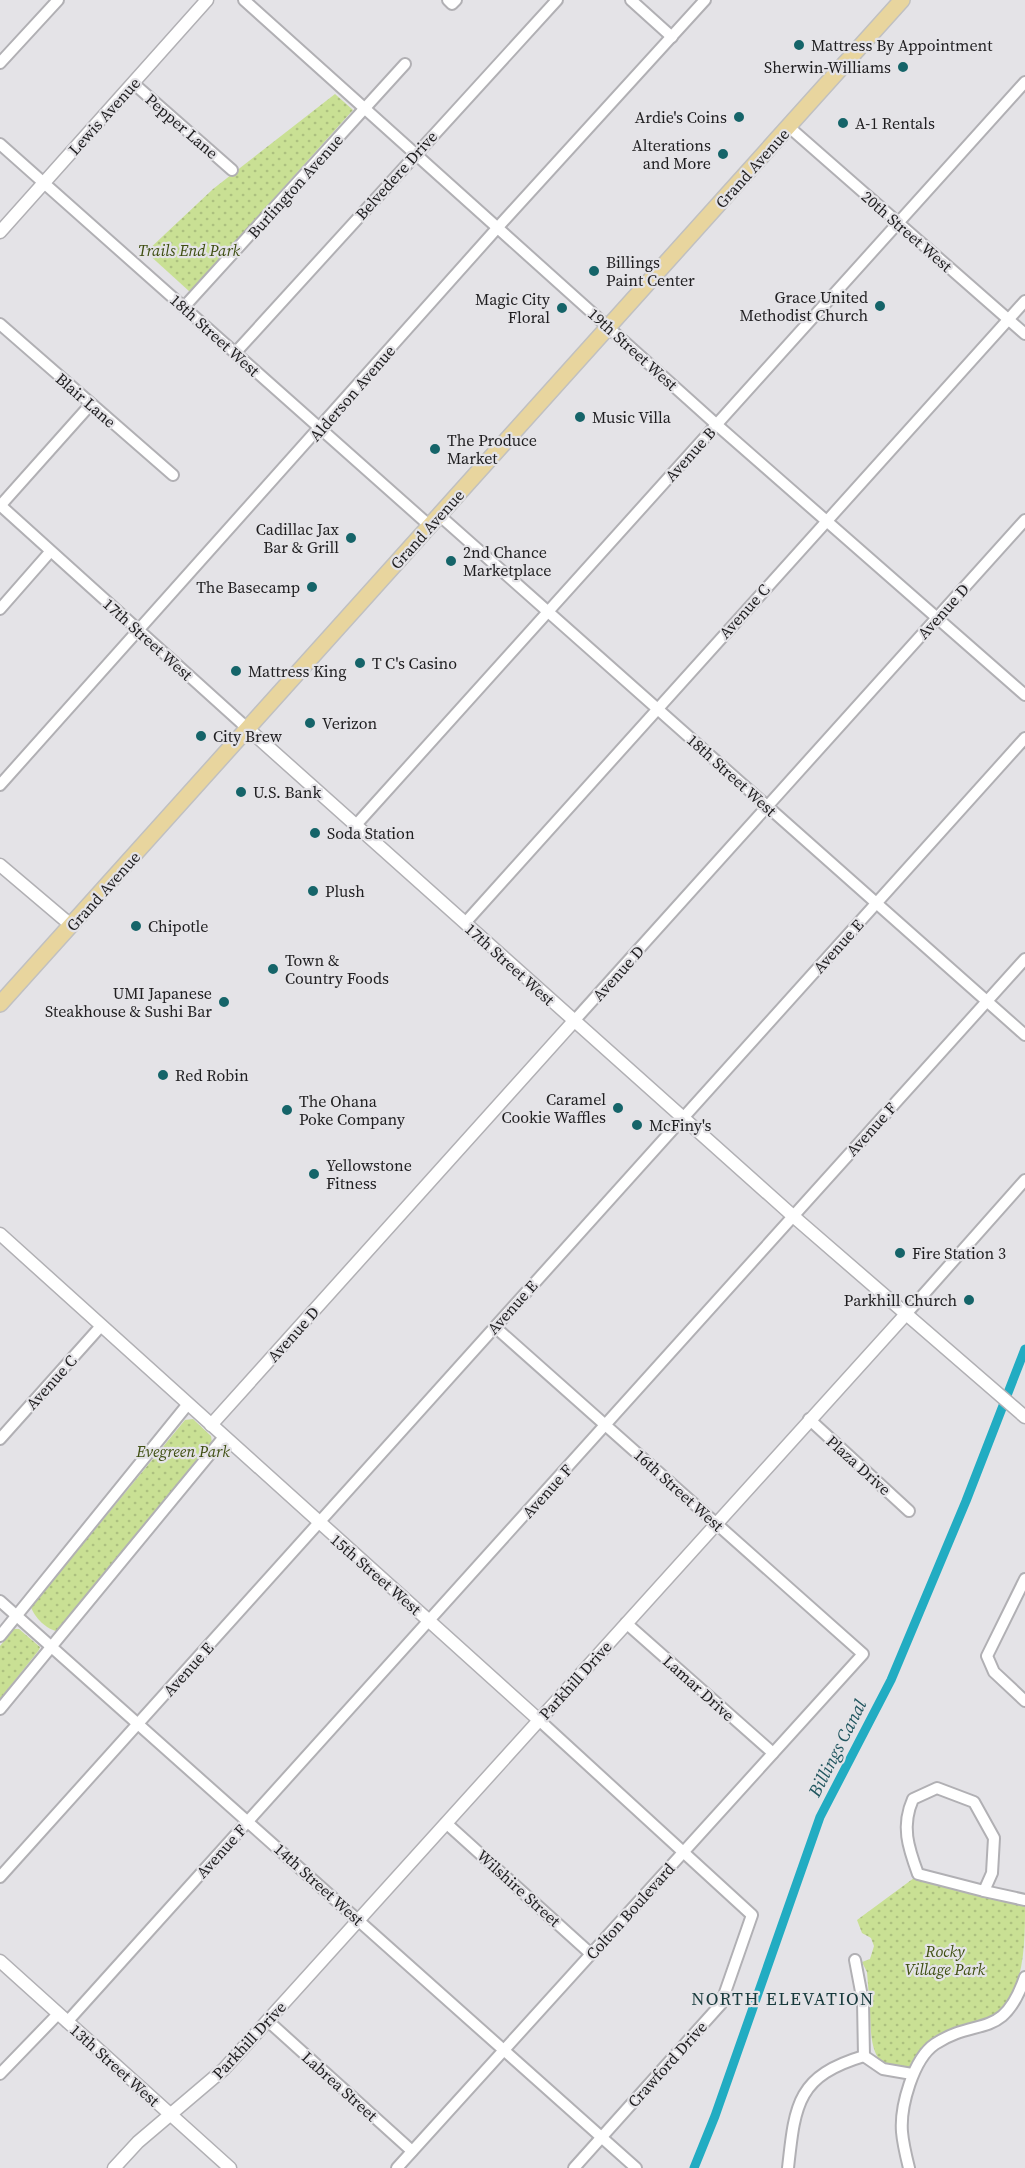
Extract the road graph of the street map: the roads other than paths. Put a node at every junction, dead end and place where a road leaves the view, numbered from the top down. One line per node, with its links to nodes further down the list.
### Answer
1 (58, 0): 9 (street)
2 (207, 0): 12 (street, Lewis Avenue)
3 (244, 0): 13 (street, 19th Street West)
4 (556, 0): 16 (street, Belvedere Drive)
5 (630, 0): 8 (street)
6 (705, 0): 8 (street, Alderson Avenue)
7 (902, 0): 14 (main road, Grand Avenue)
8 (672, 37): 20 (street, Alderson Avenue)
9 (0, 63)
10 (405, 64): 13 (street, Burlington Avenue)
11 (1025, 82): 19 (street, Avenue B)
12 (133, 83): 17 (street, Pepper Lane); 18 (street, Lewis Avenue)
13 (366, 108): 16 (street, 19th Street West); 23 (street, Burlington Avenue)
14 (789, 127): 19 (street, 20th Street West); 26 (main road, Grand Avenue)
15 (0, 144): 18 (street, 18th Street West)
16 (416, 153): 20 (street, 19th Street West); 28 (street, Belvedere Drive)
17 (232, 170)
18 (43, 183): 21 (street, Lewis Avenue); 23 (street, 18th Street West)
19 (899, 224): 24 (street, 20th Street West); 30 (street, Avenue B)
20 (499, 226): 26 (street, 19th Street West); 31 (street, Alderson Avenue)
21 (0, 232)
22 (1025, 301): 24 (street, Avenue C)
23 (184, 307): 28 (street, 18th Street West)
24 (1008, 320): 27 (street, 20th Street West); 34 (street, Avenue C)
25 (0, 324): 29 (street, Blair Lane)
26 (609, 327): 30 (street, 19th Street West); 36 (main road, Grand Avenue)
27 (1025, 334)
28 (236, 352): 31 (street, 18th Street West)
29 (91, 404): 32 (street, Blair Lane); 33 (street)
30 (717, 425): 34 (street, 19th Street West); 39 (street, Avenue B)
31 (319, 430): 36 (street, 18th Street West); 41 (street, Alderson Avenue)
32 (172, 475)
33 (0, 505): 37 (street, 17th Street West)
34 (825, 520): 40 (street, 19th Street West); 43 (street, Avenue C)
35 (1025, 520): 40 (street, Avenue D)
36 (434, 521): 39 (street, 18th Street West); 44 (main road, Grand Avenue)
37 (51, 552): 38 (street); 41 (street, 17th Street West)
38 (0, 609)
39 (548, 612): 43 (street, 18th Street West); 48 (street, Avenue B)
40 (936, 618): 42 (street, 19th Street West); 47 (street, Avenue D)
41 (139, 629): 44 (street, 17th Street West); 46 (street, Alderson Avenue)
42 (1025, 695)
43 (658, 709): 47 (street, 18th Street West); 51 (street, Avenue C)
44 (247, 728): 48 (street, 17th Street West); 52 (main road, Grand Avenue)
45 (1025, 738): 50 (street, Avenue E)
46 (0, 785)
47 (768, 807): 50 (street, 18th Street West); 56 (street, Avenue D)
48 (355, 826): 51 (street, 17th Street West)
49 (0, 865): 52 (street)
50 (877, 903): 54 (street, 18th Street West); 58 (street, Avenue E)
51 (465, 923): 56 (street, 17th Street West)
52 (72, 926): 55 (main road, Grand Avenue)
53 (1025, 959): 54 (street, Avenue F)
54 (987, 1001): 57 (street, 18th Street West); 60 (street, Avenue F)
55 (0, 1004)
56 (574, 1021): 58 (street, 17th Street West); 68 (street, Avenue D)
57 (1025, 1035)
58 (684, 1118): 60 (street, 17th Street West); 64 (street, Avenue E)
59 (1025, 1180): 62 (street, Parkhill Drive)
60 (793, 1216): 62 (street, 17th Street West); 69 (street, Avenue F)
61 (0, 1234): 63 (street, 15th Street West)
62 (908, 1313): 66 (street, 17th Street West); 67 (street, Parkhill Drive)
63 (101, 1326): 65 (street, 15th Street West); 71 (street, Avenue C)
64 (495, 1327): 69 (street, 16th Street West); 74 (street, Avenue E)
65 (188, 1404): 68 (street, 15th Street West); 77 (street)
66 (1025, 1417)
67 (809, 1419): 72 (street, Plaza Drive); 73 (street, Parkhill Drive)
68 (211, 1425): 70 (street, 15th Street West)
69 (605, 1425): 73 (street, 16th Street West); 78 (street, Avenue F)
70 (224, 1437): 74 (street, 15th Street West); 81 (street)
71 (0, 1439)
72 (909, 1511)
73 (716, 1523): 79 (street, Parkhill Drive); 82 (street, 16th Street West)
74 (319, 1524): 78 (street, 15th Street West); 86 (street, Avenue E)
75 (1025, 1579): 83 (street)
76 (0, 1601): 77 (street, 14th Street West)
77 (16, 1616): 80 (street); 81 (street, 14th Street West)
78 (430, 1622): 85 (street, 15th Street West); 88 (street, Avenue F)
79 (626, 1623): 85 (street, Parkhill Drive); 87 (street, Lamar Drive)
80 (0, 1636)
81 (52, 1646): 84 (street); 86 (street, 14th Street West)
82 (863, 1654): 87 (street, Colton Boulevard)
83 (1025, 1701)
84 (0, 1709)
85 (539, 1720): 89 (street, Parkhill Drive); 90 (street, 15th Street West)
86 (138, 1723): 88 (street, 14th Street West); 91 (street, Avenue E)
87 (772, 1753): 90 (street, Colton Boulevard)
88 (248, 1821): 95 (street, 14th Street West); 100 (street, Avenue F)
89 (446, 1823): 95 (street, Parkhill Drive); 96 (street, Wilshire Street)
90 (682, 1853): 94 (street, 15th Street West); 96 (street, Colton Boulevard)
91 (0, 1877)
92 (984, 1891): 92 (street); 93 (street)
93 (1025, 1900)
94 (752, 1915): 107 (street, Crawford Drive)
95 (359, 1920): 101 (street, Parkhill Drive); 102 (street, 14th Street West)
96 (591, 1954): 102 (street, Colton Boulevard)
97 (855, 1960): 103 (street)
98 (0, 1961): 100 (street, 13th Street West)
99 (1025, 1977): 105 (street)
100 (63, 2018): 104 (street, Avenue F); 106 (street, 13th Street West)
101 (268, 2021): 106 (street, Parkhill Drive); 109 (street, Labrea Street)
102 (505, 2049): 107 (street, 14th Street West); 109 (street, Colton Boulevard)
103 (864, 2056): 105 (street); 115 (street)
104 (0, 2074)
105 (912, 2074): 108 (street)
106 (171, 2115): 110 (street, Parkhill Drive); 111 (street, 13th Street West)
107 (602, 2137): 113 (street, Crawford Drive); 114 (street, 14th Street West)
108 (904, 2148): 116 (street); 117 (street)
109 (412, 2151): 112 (street, Colton Boulevard)
110 (114, 2168)
111 (230, 2168)
112 (397, 2168)
113 (574, 2168)
114 (636, 2168)
115 (788, 2168)
116 (909, 2168)
117 (916, 2168)

